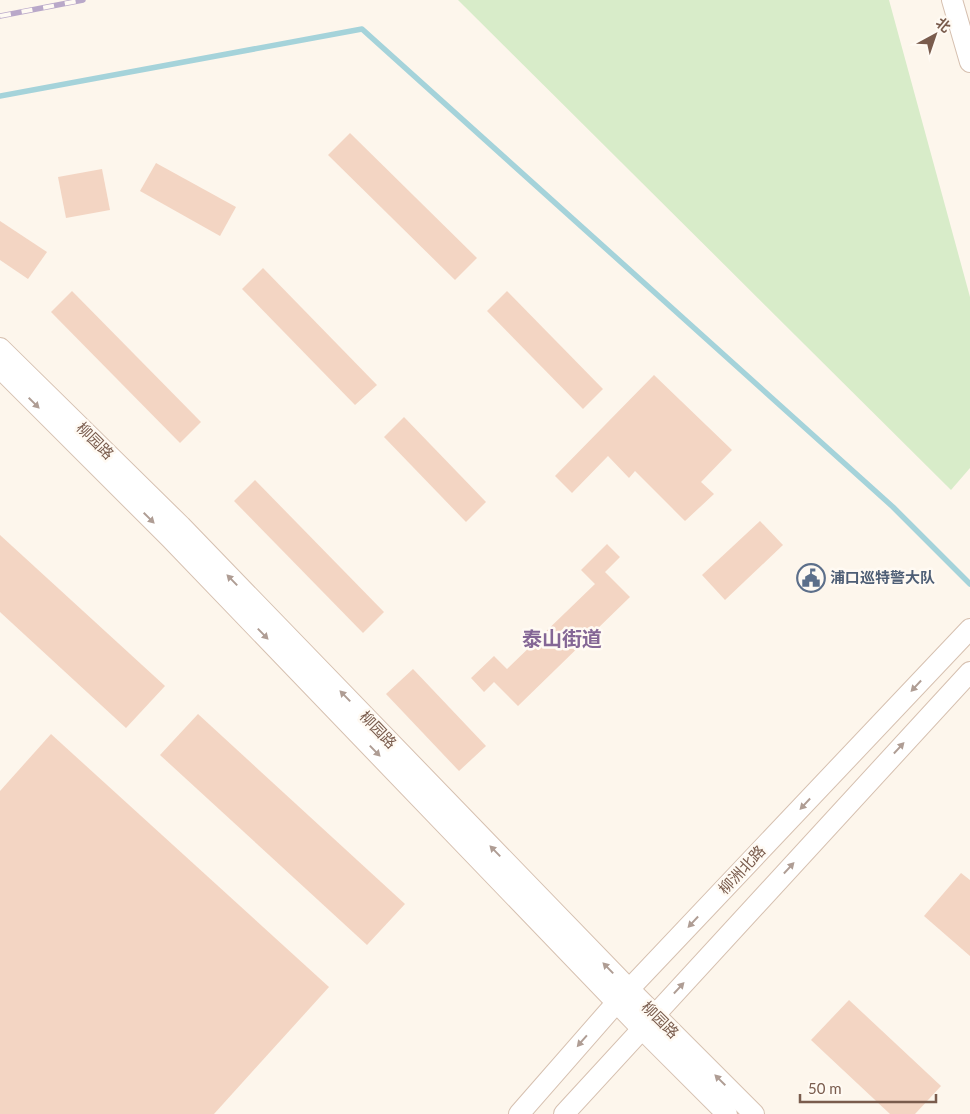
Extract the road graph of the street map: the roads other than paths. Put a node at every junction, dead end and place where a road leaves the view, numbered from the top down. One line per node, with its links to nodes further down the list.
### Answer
1 (952, 0): 2 (street)
2 (970, 62)
3 (0, 348): 7 (street, 柳园路, one-way to 3)
4 (0, 368): 7 (street, 柳园路, one-way to 7)
5 (970, 629): 7 (street, 柳洲北路, one-way to 7)
6 (970, 672): 8 (street, one-way to 6)
7 (623, 996): 8 (street, 柳园路); 9 (street, 柳洲北路, one-way to 9)
8 (648, 1021): 10 (street); 11 (street, 柳园路); 12 (street, 柳园路, one-way to 8)
9 (519, 1114)
10 (564, 1114)
11 (726, 1114)
12 (754, 1114)

